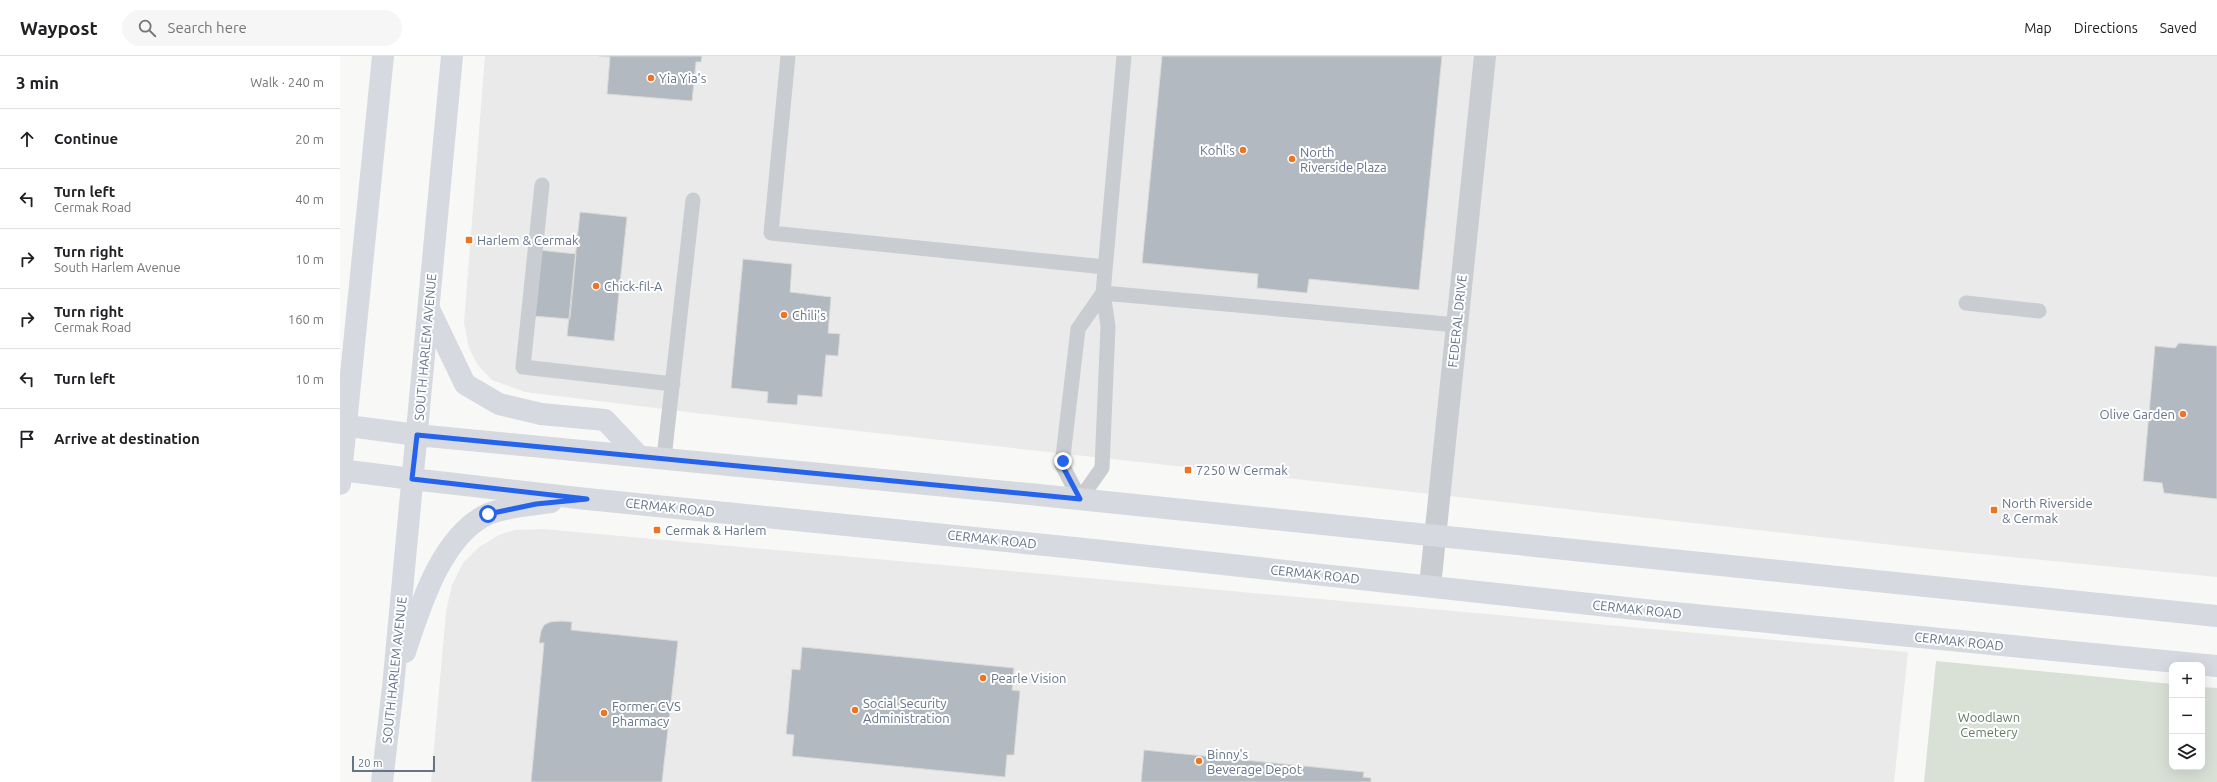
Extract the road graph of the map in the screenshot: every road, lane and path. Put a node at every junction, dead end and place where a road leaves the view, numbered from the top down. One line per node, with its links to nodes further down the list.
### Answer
1 (383, 56): 9 (main road)
2 (452, 56): 12 (main road, SOUTH HARLEM AVENUE)
3 (788, 56): 8 (lane)
4 (1124, 56): 8 (lane)
5 (1485, 56): 15 (street, FEDERAL DRIVE)
6 (542, 185): 16 (lane)
7 (693, 200): 16 (lane)
8 (1105, 267): 10 (lane)
9 (360, 279): 14 (main road); 17 (main road)
10 (1102, 293): 15 (lane); 24 (lane); 24 (lane)
11 (1966, 303): 13 (lane)
12 (428, 308): 18 (main road, SOUTH HARLEM AVENUE); 19 (main road)
13 (2039, 311)
14 (340, 317)
15 (1457, 325): 25 (street, FEDERAL DRIVE)
16 (673, 384): 20 (lane)
17 (343, 425): 18 (main road); 21 (main road)
18 (417, 435): 19 (main road); 22 (main road, SOUTH HARLEM AVENUE)
19 (639, 456): 20 (main road)
20 (664, 458): 24 (main road)
21 (340, 475): 22 (main road, CERMAK ROAD)
22 (412, 479): 23 (main road, CERMAK ROAD); 29 (main road, SOUTH HARLEM AVENUE)
23 (587, 499): 26 (main road, CERMAK ROAD); 29 (main road)
24 (1080, 499): 25 (main road)
25 (1435, 535): 26 (street, FEDERAL DRIVE); 27 (main road)
26 (1430, 586): 28 (main road, CERMAK ROAD)
27 (2217, 616)
28 (2217, 666)
29 (393, 687): 30 (main road, SOUTH HARLEM AVENUE)
30 (382, 782)

